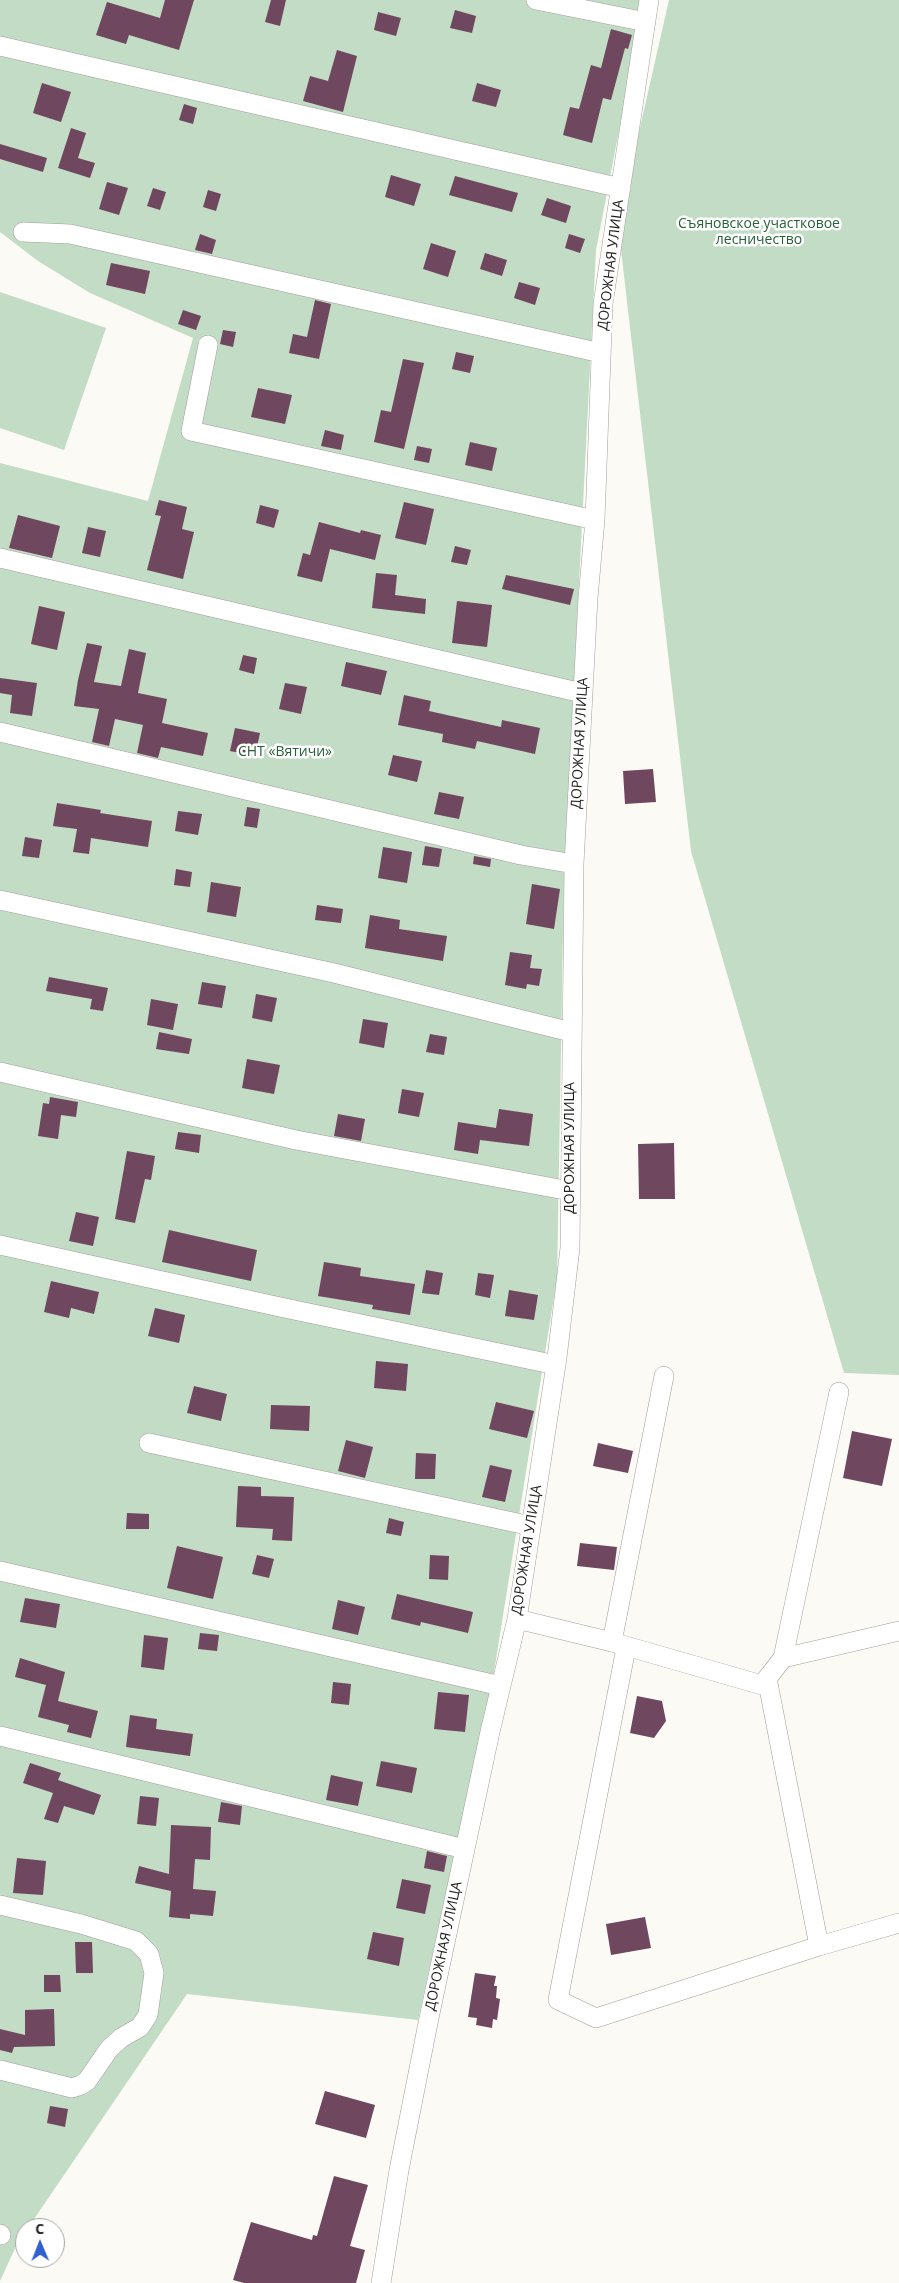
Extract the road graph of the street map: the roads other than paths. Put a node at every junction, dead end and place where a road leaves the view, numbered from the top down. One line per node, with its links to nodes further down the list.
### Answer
1 (536, 0): 3 (street)
2 (649, 0): 3 (street, ДОРОЖНАЯ УЛИЦА)
3 (646, 22): 5 (street, ДОРОЖНАЯ УЛИЦА)
4 (0, 46): 5 (street)
5 (621, 188): 8 (street, ДОРОЖНАЯ УЛИЦА)
6 (23, 232): 8 (street)
7 (208, 345): 9 (street)
8 (601, 353): 9 (street, ДОРОЖНАЯ УЛИЦА)
9 (595, 520): 11 (street, ДОРОЖНАЯ УЛИЦА)
10 (0, 558): 11 (street)
11 (582, 693): 13 (street, ДОРОЖНАЯ УЛИЦА)
12 (0, 732): 13 (street)
13 (574, 864): 15 (street, ДОРОЖНАЯ УЛИЦА)
14 (0, 900): 15 (street)
15 (571, 1032): 17 (street, ДОРОЖНАЯ УЛИЦА)
16 (0, 1072): 17 (street)
17 (570, 1191): 19 (street, ДОРОЖНАЯ УЛИЦА)
18 (0, 1245): 19 (street)
19 (556, 1365): 23 (street, ДОРОЖНАЯ УЛИЦА)
20 (664, 1376): 27 (street)
21 (839, 1392): 28 (street)
22 (149, 1443): 23 (street)
23 (531, 1526): 25 (street, ДОРОЖНАЯ УЛИЦА)
24 (0, 1570): 30 (street)
25 (517, 1619): 27 (street); 30 (street, ДОРОЖНАЯ УЛИЦА)
26 (899, 1631): 28 (street)
27 (619, 1645): 29 (street); 35 (street)
28 (783, 1658): 29 (street)
29 (767, 1678): 35 (street)
30 (501, 1686): 32 (street, ДОРОЖНАЯ УЛИЦА)
31 (0, 1736): 32 (street)
32 (465, 1849): 37 (street, ДОРОЖНАЯ УЛИЦА)
33 (0, 1905): 36 (street)
34 (899, 1923): 35 (street)
35 (819, 1946)
36 (0, 2070)
37 (381, 2283)

